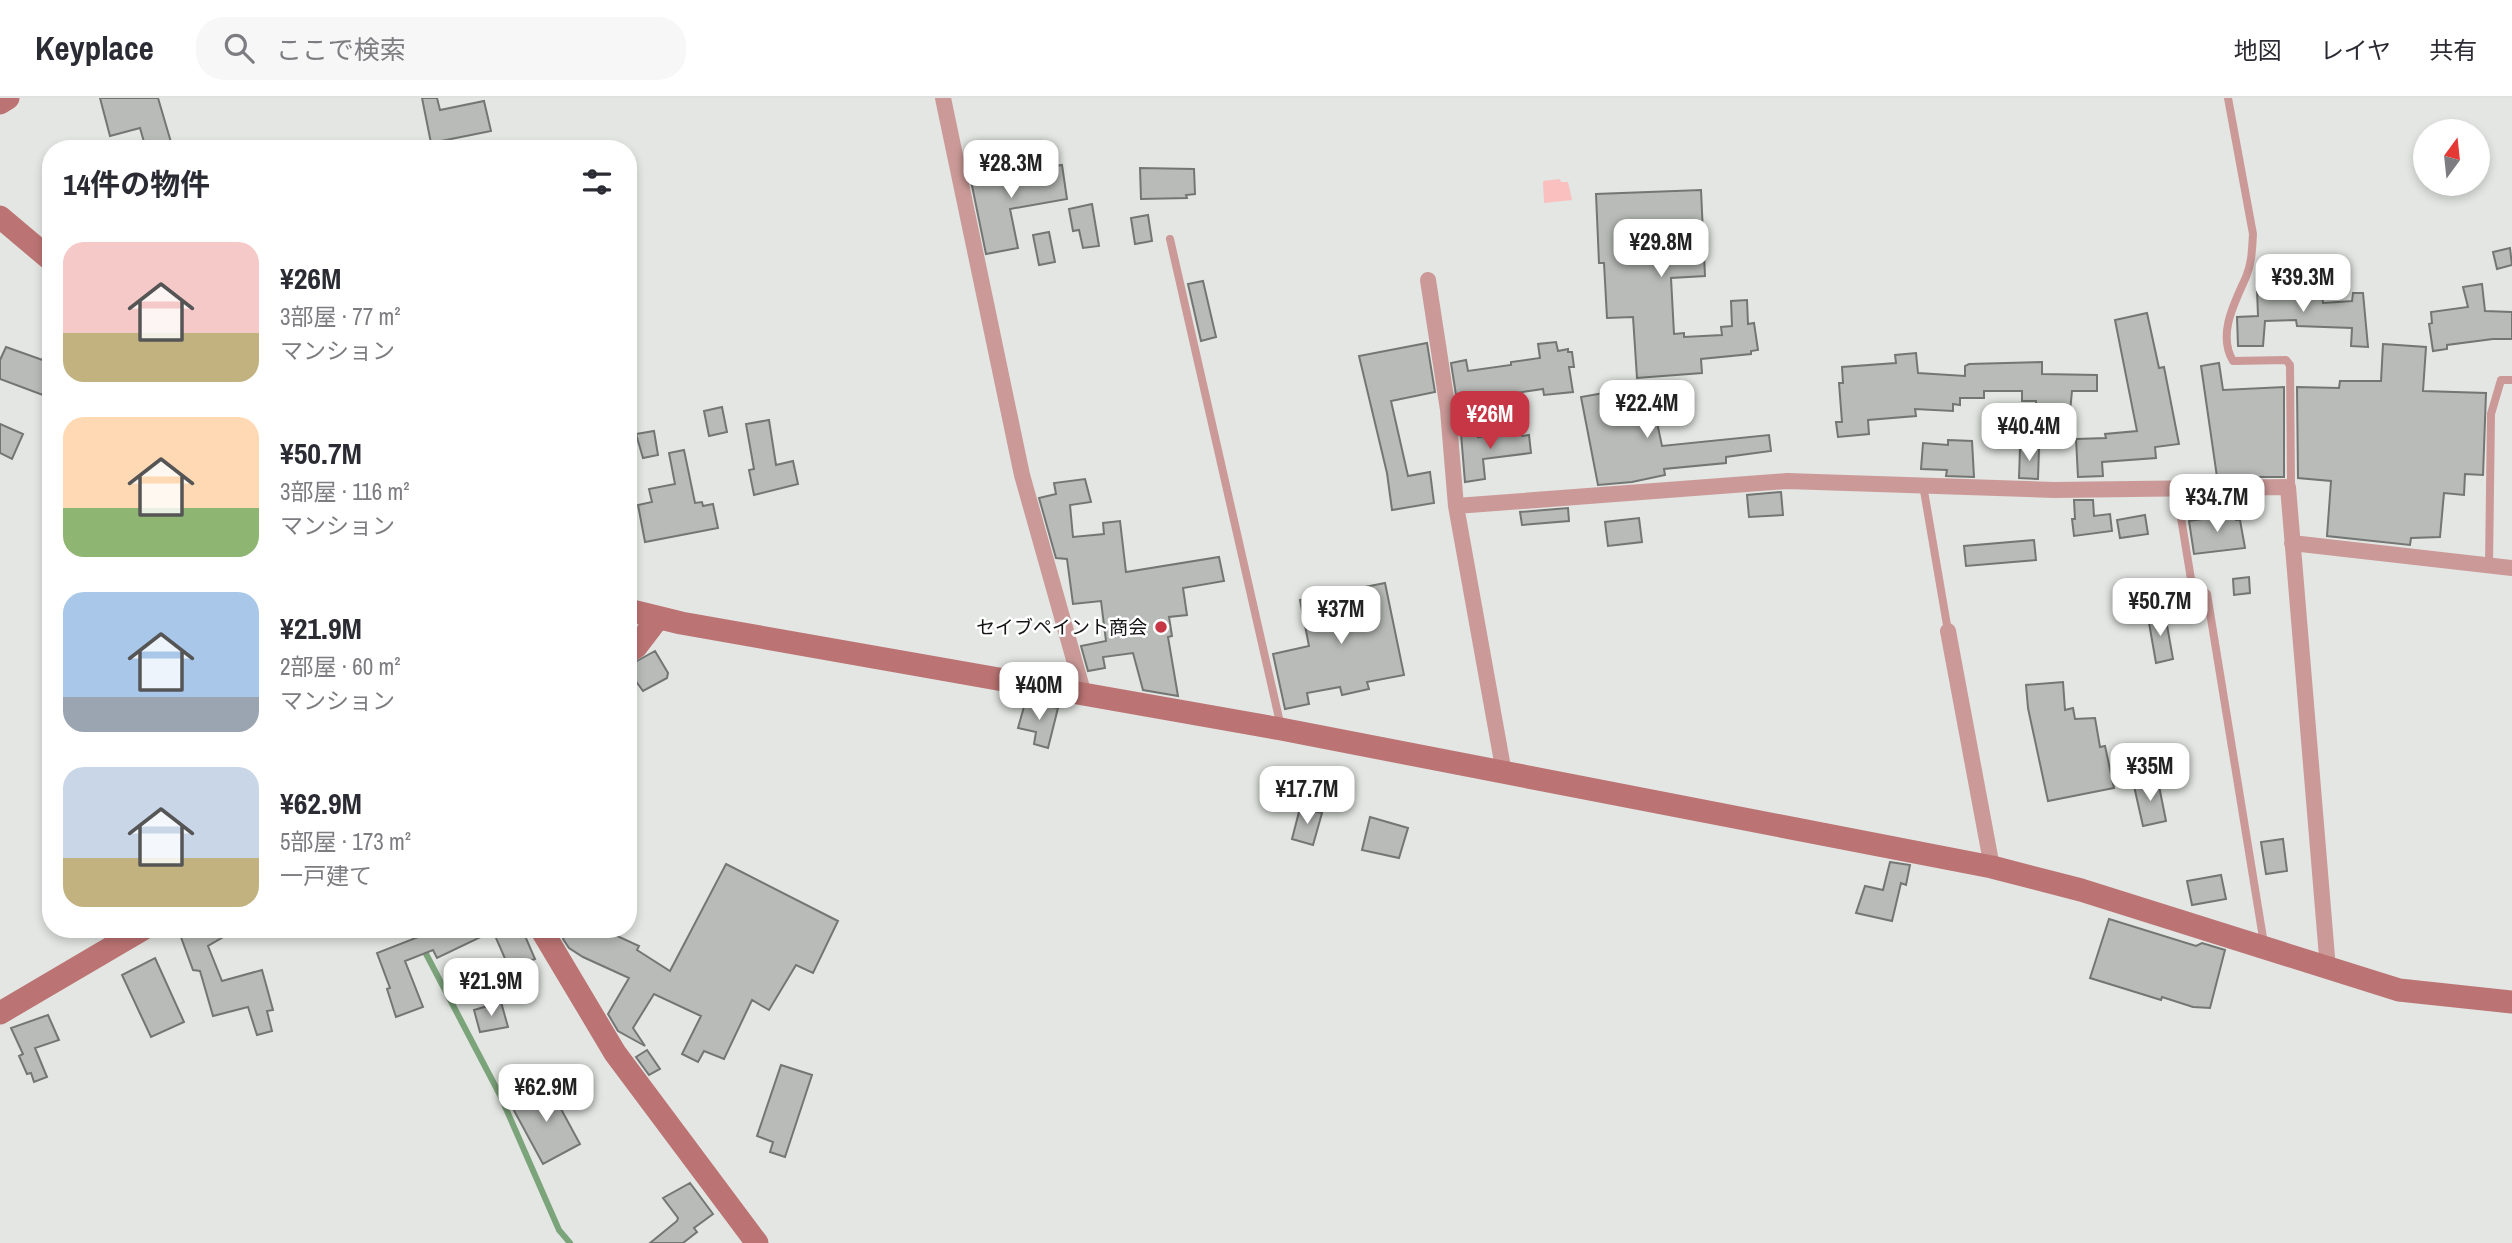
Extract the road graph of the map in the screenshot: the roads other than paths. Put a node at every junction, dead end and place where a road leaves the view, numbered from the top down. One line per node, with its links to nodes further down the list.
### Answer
1 (8, 98): 4 (street)
2 (943, 98): 21 (street)
3 (2228, 98): 12 (lane)
4 (0, 103)
5 (0, 217): 7 (street)
6 (1170, 239): 22 (lane)
7 (42, 252)
8 (1428, 280): 13 (street)
9 (2512, 380): 15 (lane)
10 (1923, 485): 11 (street); 13 (street); 19 (lane)
11 (2176, 487): 12 (street); 27 (lane)
12 (2288, 487): 14 (street)
13 (1456, 506): 23 (street)
14 (2292, 543): 15 (street); 28 (street)
15 (2489, 565): 16 (street)
16 (2512, 568)
17 (637, 612): 18 (street)
18 (658, 618): 20 (street); 21 (street)
19 (1948, 631): 24 (street)
20 (637, 646)
21 (1084, 695): 22 (street)
22 (1281, 729): 23 (street)
23 (1504, 773): 24 (street)
24 (1992, 867): 27 (street)
25 (128, 938): 30 (street)
26 (546, 938): 31 (street)
27 (2265, 950): 28 (street)
28 (2328, 969): 29 (street)
29 (2512, 1002)
30 (0, 1013)
31 (757, 1243)

